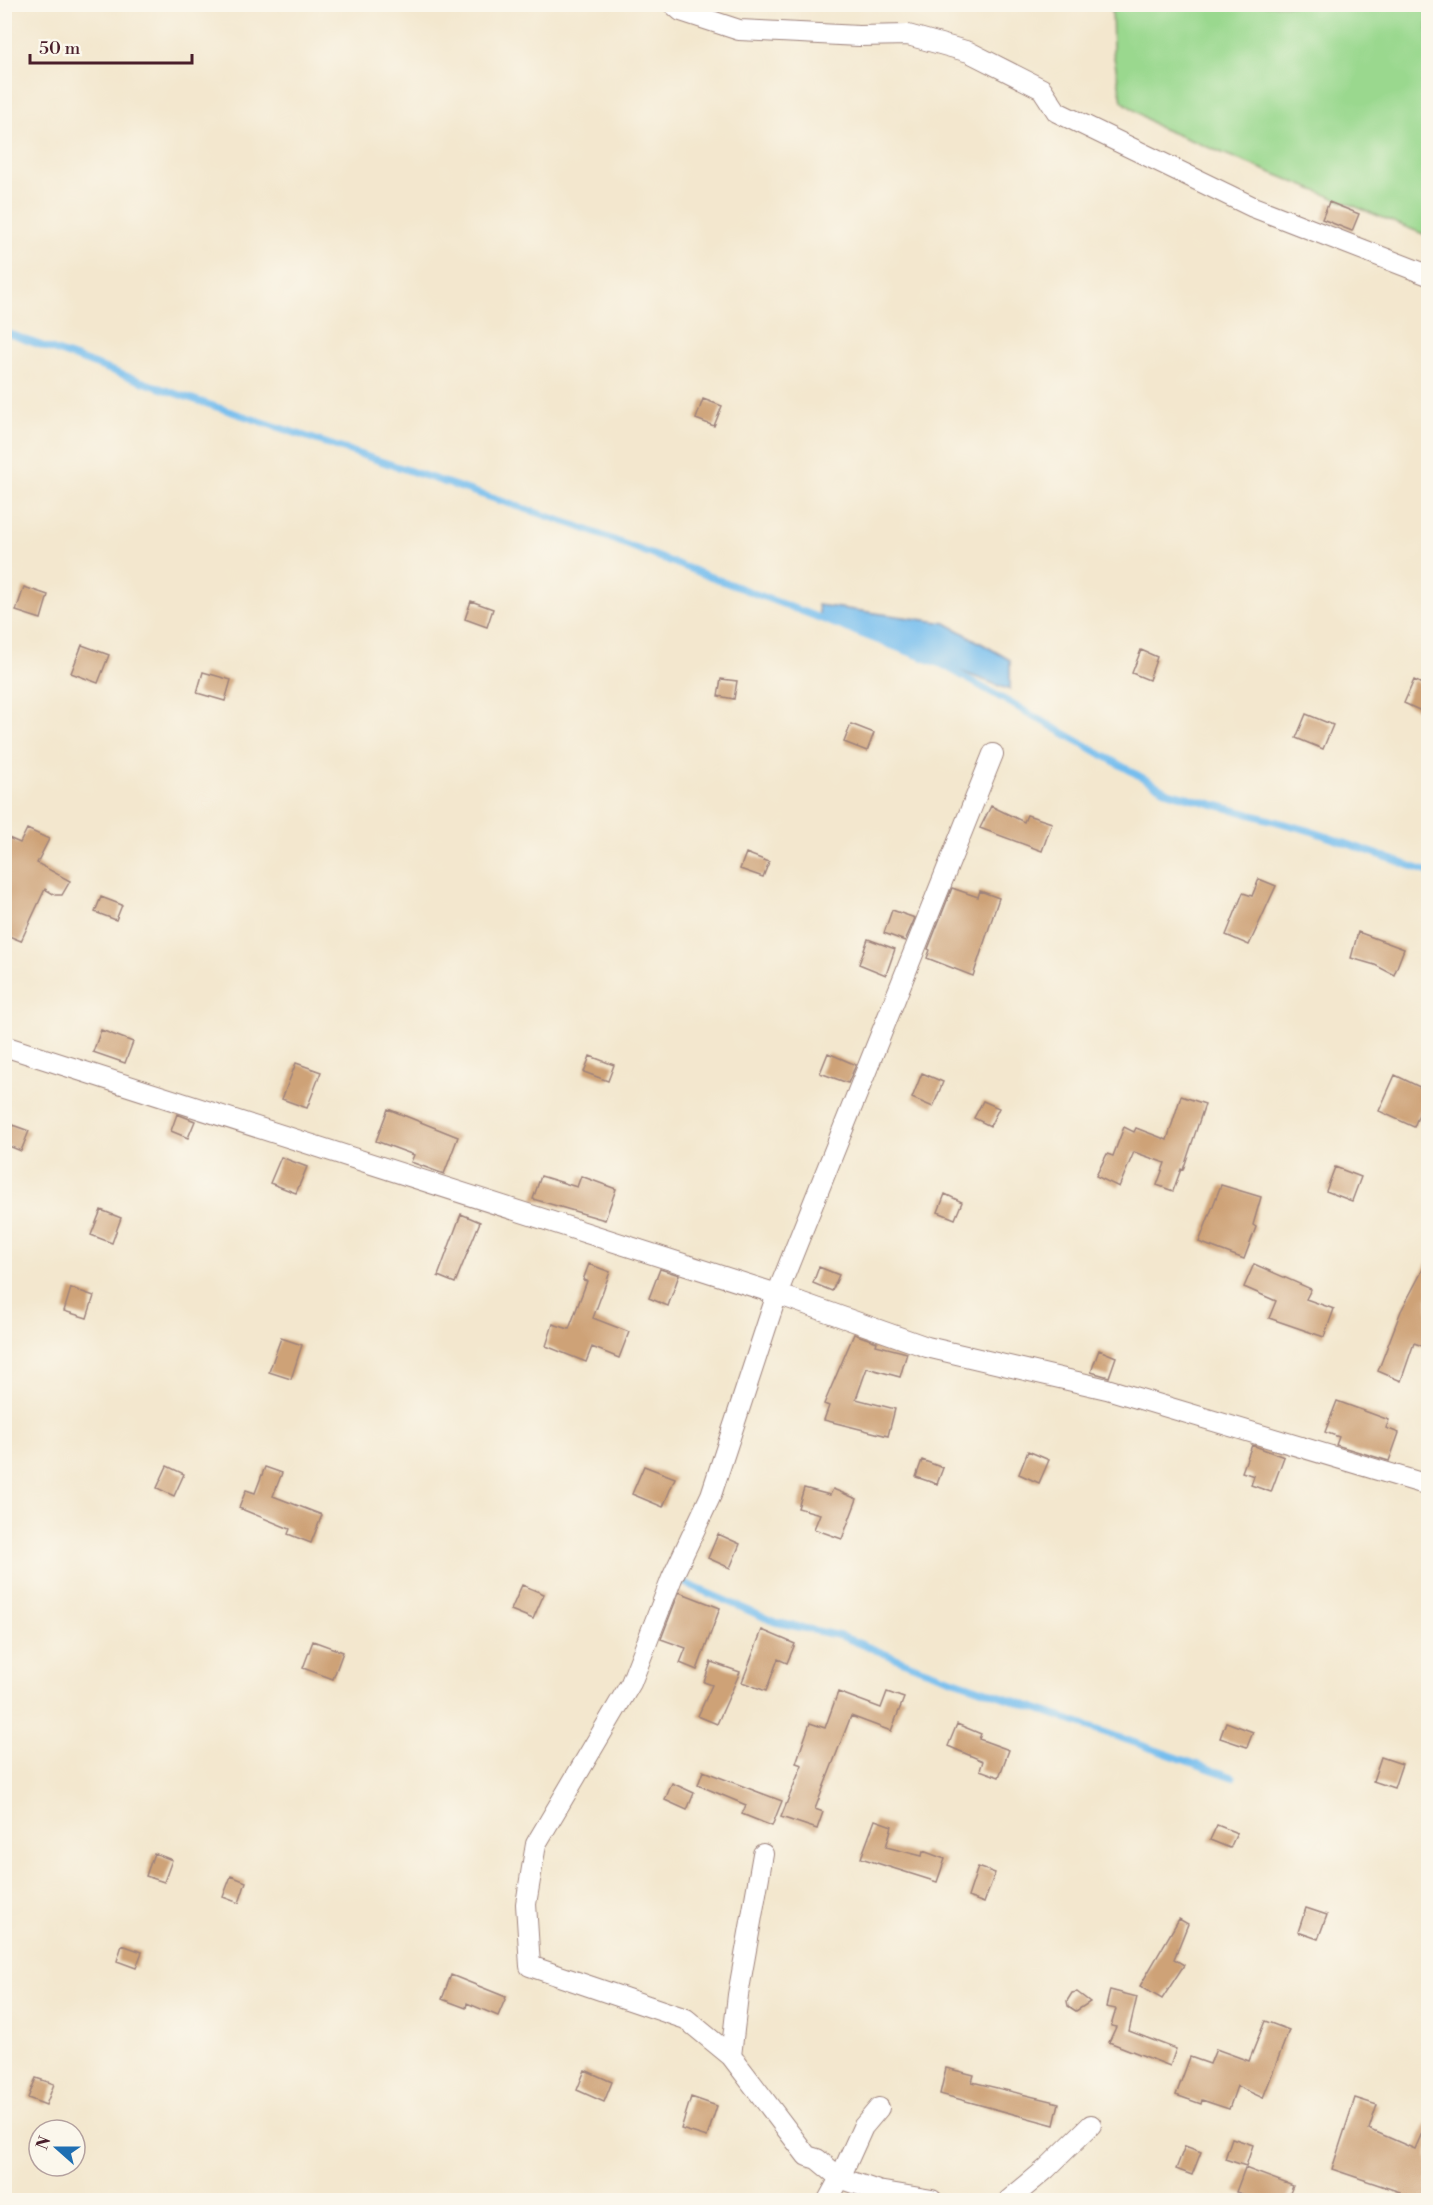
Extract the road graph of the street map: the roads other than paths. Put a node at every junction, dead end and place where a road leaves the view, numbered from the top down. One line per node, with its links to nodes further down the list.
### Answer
1 (673, 4): 2 (street)
2 (1428, 275)
3 (993, 753): 5 (street)
4 (4, 1046): 5 (street)
5 (777, 1294): 6 (street); 8 (street)
6 (1428, 1485)
7 (763, 1854): 8 (street)
8 (731, 2056): 11 (street)
9 (879, 2108): 11 (street)
10 (1091, 2125): 15 (street)
11 (845, 2180): 12 (street); 13 (street); 14 (street)
12 (828, 2200)
13 (858, 2200)
14 (932, 2200)
15 (1009, 2200)

